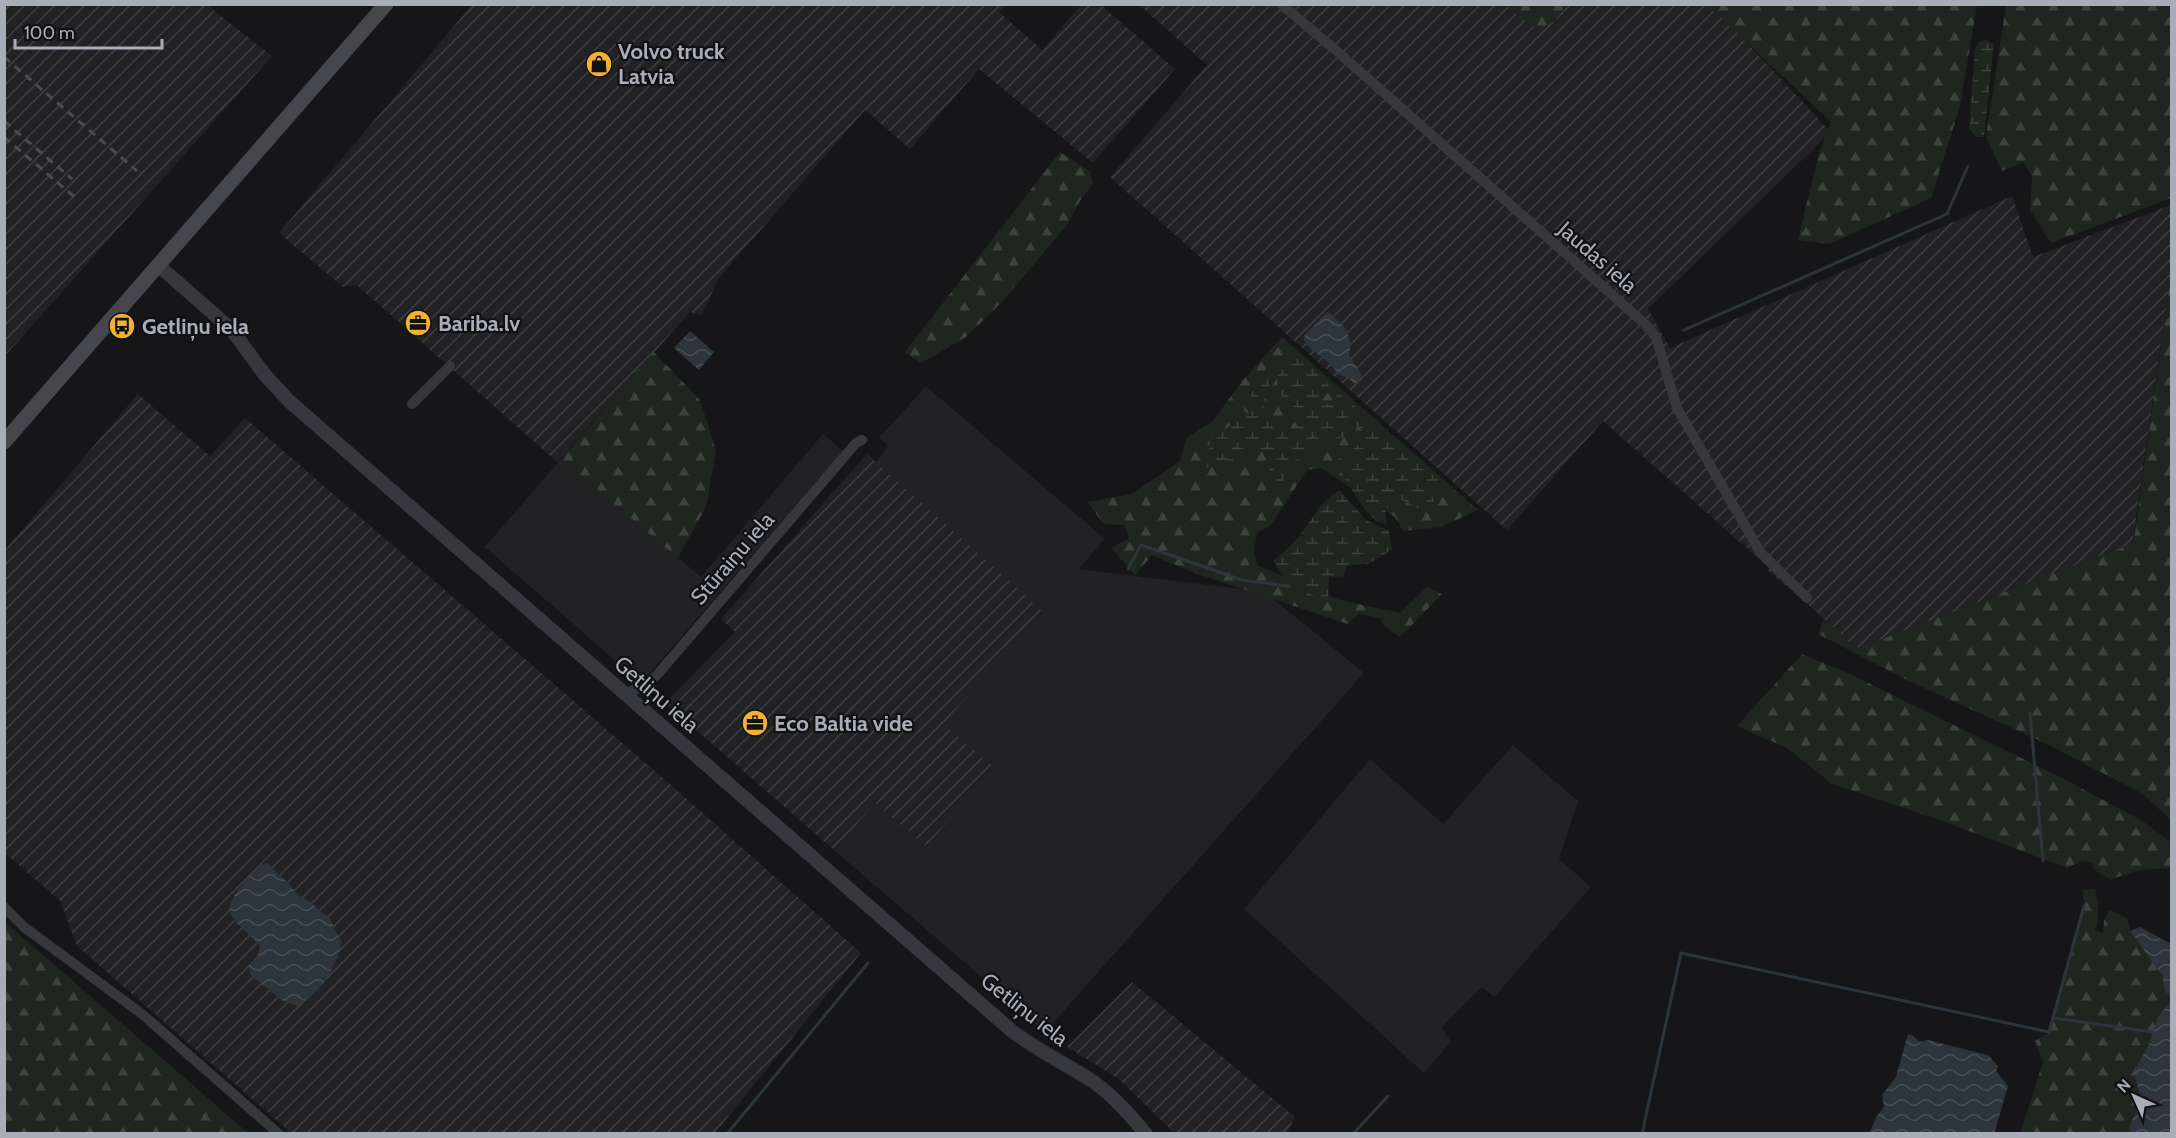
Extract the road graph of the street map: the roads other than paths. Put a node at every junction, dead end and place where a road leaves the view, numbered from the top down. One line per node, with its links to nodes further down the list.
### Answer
1 (386, 4): 3 (main road)
2 (1281, 4): 8 (street, Jaudas iela)
3 (159, 266): 7 (main road); 9 (street, Getliņu iela)
4 (450, 366): 5 (street)
5 (412, 404)
6 (862, 440): 9 (street, Stūraiņu iela)
7 (4, 442)
8 (1807, 598)
9 (625, 693): 12 (street, Getliņu iela)
10 (4, 907): 11 (street)
11 (279, 1134)
12 (1146, 1134)

